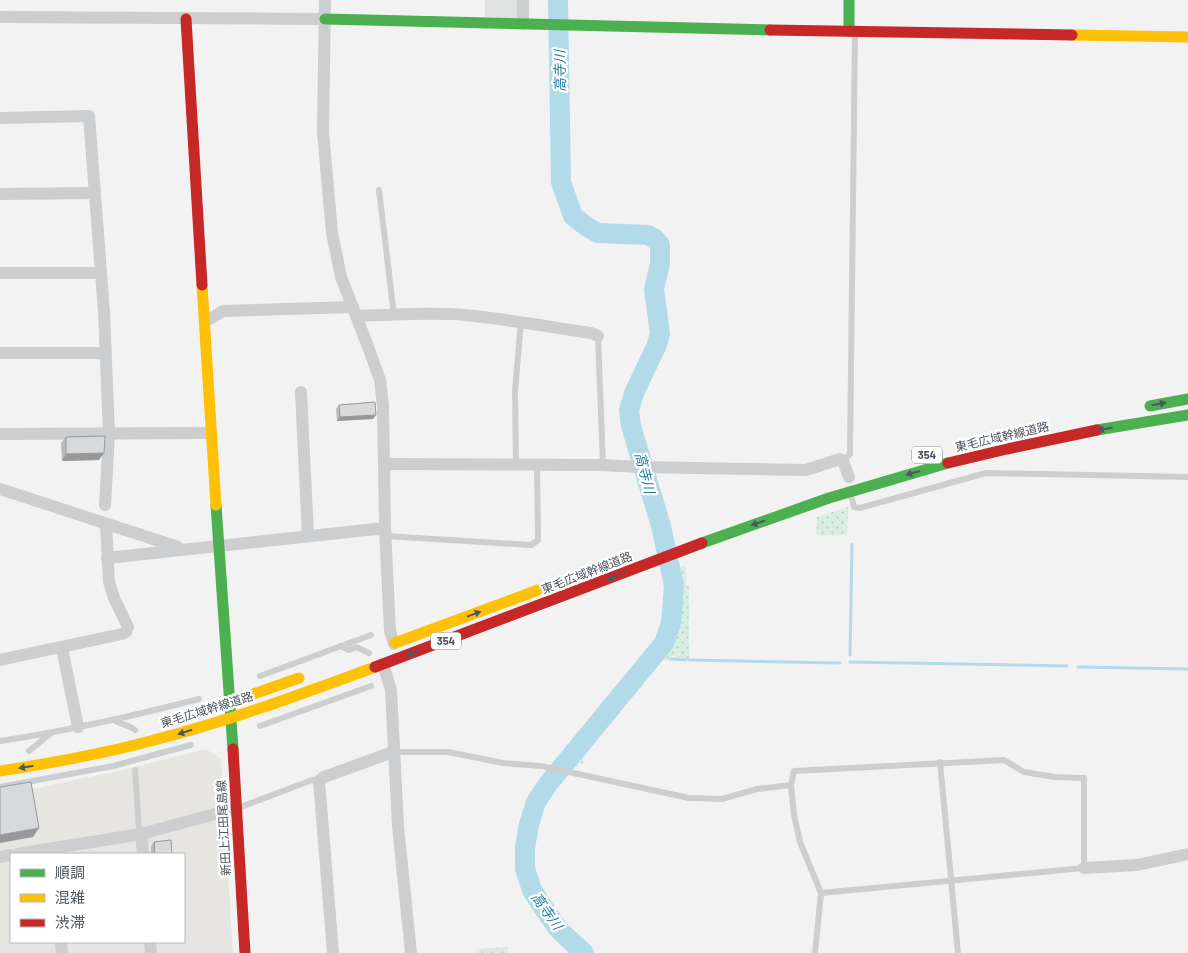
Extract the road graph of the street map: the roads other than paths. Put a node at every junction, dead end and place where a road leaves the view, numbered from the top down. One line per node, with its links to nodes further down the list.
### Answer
1 (325, 0): 6 (street)
2 (523, 0): 7 (street)
3 (849, 0): 8 (main road)
4 (0, 17): 5 (street)
5 (186, 19): 6 (street); 18 (main road, 新田上江田尾島線)
6 (325, 19): 7 (main road); 16 (street)
7 (523, 24): 8 (main road)
8 (852, 31): 9 (main road); 30 (lane)
9 (1188, 37)
10 (0, 118): 13 (street)
11 (379, 190): 17 (lane)
12 (0, 194): 13 (street)
13 (95, 194): 15 (street)
14 (0, 273): 15 (street)
15 (101, 273): 21 (street)
16 (355, 311): 17 (street); 18 (street); 31 (street)
17 (394, 315): 19 (street)
18 (205, 322): 27 (main road, 新田上江田尾島線)
19 (522, 322): 20 (street); 32 (lane)
20 (598, 336): 34 (lane)
21 (105, 352): 22 (street); 29 (street)
22 (0, 353)
23 (301, 392): 42 (street)
24 (1188, 399): 25 (main road, one-way to 24)
25 (1136, 408)
26 (1188, 415): 38 (main road, 東毛広域幹線道路 / 354, one-way to 38)
27 (211, 433): 29 (street); 43 (main road, 新田上江田尾島線)
28 (0, 434): 29 (street)
29 (109, 434): 39 (street)
30 (844, 461): 34 (street); 35 (street)
31 (384, 464): 32 (street); 41 (street)
32 (516, 464): 33 (street)
33 (537, 464): 34 (street); 41 (lane)
34 (603, 465)
35 (849, 477)
36 (1188, 477): 38 (lane)
37 (0, 489): 40 (street)
38 (850, 492): 54 (main road, 東毛広域幹線道路 / 354, one-way to 54)
39 (105, 505)
40 (106, 524): 44 (street); 45 (street)
41 (385, 532): 42 (street); 50 (street)
42 (308, 536): 43 (street)
43 (220, 545): 44 (street); 62 (main road, 新田上江田尾島線)
44 (184, 549): 45 (street)
45 (107, 558): 49 (street)
46 (553, 584): 50 (main road, 東毛広域幹線道路 / 354, one-way to 46)
47 (371, 635): 48 (lane)
48 (341, 646): 50 (lane); 53 (lane)
49 (62, 648): 51 (street); 69 (street)
50 (382, 648): 52 (main road, 東毛広域幹線道路 / 354)
51 (0, 660)
52 (351, 660)
53 (295, 663): 57 (lane); 58 (lane)
54 (383, 664): 56 (main road, 東毛広域幹線道路 / 354); 78 (street)
55 (314, 673): 58 (main road, 東毛広域幹線道路)
56 (353, 675): 61 (lane); 64 (main road, 東毛広域幹線道路 / 354)
57 (260, 676)
58 (278, 686): 62 (main road, 東毛広域幹線道路)
59 (372, 686): 61 (lane)
60 (198, 699): 67 (lane)
61 (332, 701): 66 (lane)
62 (231, 702): 63 (main road, 東毛広域幹線道路); 65 (main road, 新田上江田尾島線)
63 (216, 707)
64 (262, 708): 65 (main road, 東毛広域幹線道路 / 354); 66 (lane)
65 (231, 718): 75 (main road, 東毛広域幹線道路 / 354, one-way to 75); 88 (main road, 新田上江田尾島線)
66 (283, 718): 68 (lane)
67 (114, 720): 69 (lane); 70 (lane)
68 (260, 726)
69 (78, 727): 71 (lane)
70 (139, 728): 72 (main road)
71 (52, 733): 73 (lane); 77 (lane)
72 (117, 734)
73 (0, 741)
74 (191, 745): 80 (lane)
75 (131, 746): 80 (lane); 82 (main road, 東毛広域幹線道路 / 354, one-way to 82)
76 (56, 747): 77 (main road)
77 (24, 752)
78 (393, 752): 84 (street); 86 (lane); 99 (street)
79 (940, 762): 86 (lane); 94 (lane); 95 (lane)
80 (114, 766): 85 (lane)
81 (135, 770): 89 (lane)
82 (0, 771)
83 (0, 780): 85 (lane)
84 (319, 781): 88 (lane); 98 (street)
85 (15, 785): 87 (lane)
86 (790, 785): 96 (lane)
87 (0, 787)
88 (237, 808): 89 (street); 97 (main road, 新田上江田尾島線)
89 (142, 834): 90 (street); 92 (street)
90 (50, 852): 91 (street)
91 (34, 853)
92 (143, 853)
93 (1188, 854): 94 (street)
94 (1084, 868): 95 (lane)
95 (950, 880): 96 (lane); 101 (lane)
96 (821, 893): 100 (lane)
97 (245, 953)
98 (333, 953)
99 (410, 953)
100 (815, 953)
101 (958, 953)

